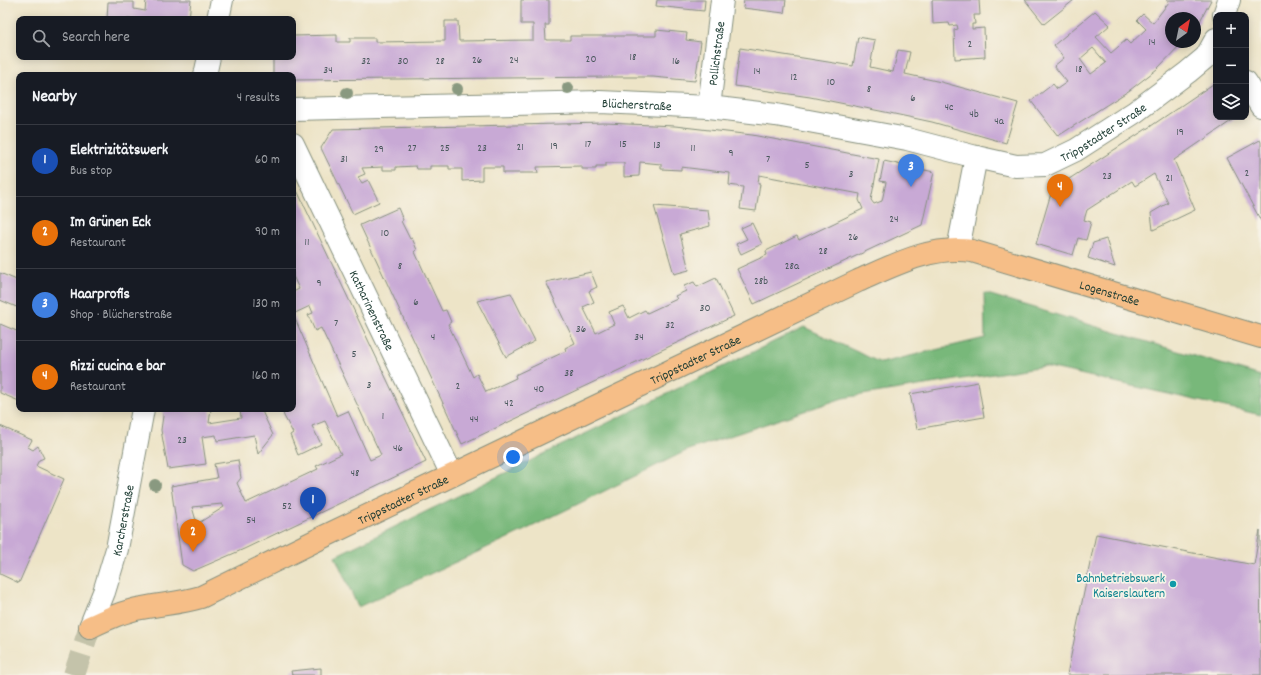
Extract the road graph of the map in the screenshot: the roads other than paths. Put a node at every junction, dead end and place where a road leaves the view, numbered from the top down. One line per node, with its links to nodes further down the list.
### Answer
1 (222, 0): 5 (street)
2 (722, 0): 11 (street, Pollichstraße)
3 (1229, 0): 4 (street)
4 (1225, 12)
5 (219, 16)
6 (1213, 44): 14 (street, Trippstadter Straße)
7 (208, 60): 8 (street)
8 (206, 72)
9 (1247, 84): 10 (street)
10 (1261, 106)
11 (710, 107): 12 (street, Blücherstraße); 14 (street, Blücherstraße)
12 (296, 109)
13 (296, 150): 18 (street, Katharinenstraße)
14 (976, 157): 15 (street)
15 (958, 249): 16 (main road, Logenstraße); 18 (main road, Trippstadter Straße)
16 (1261, 337)
17 (142, 412): 19 (street, Karcherstraße)
18 (452, 475): 19 (main road, Trippstadter Straße)
19 (90, 627)

